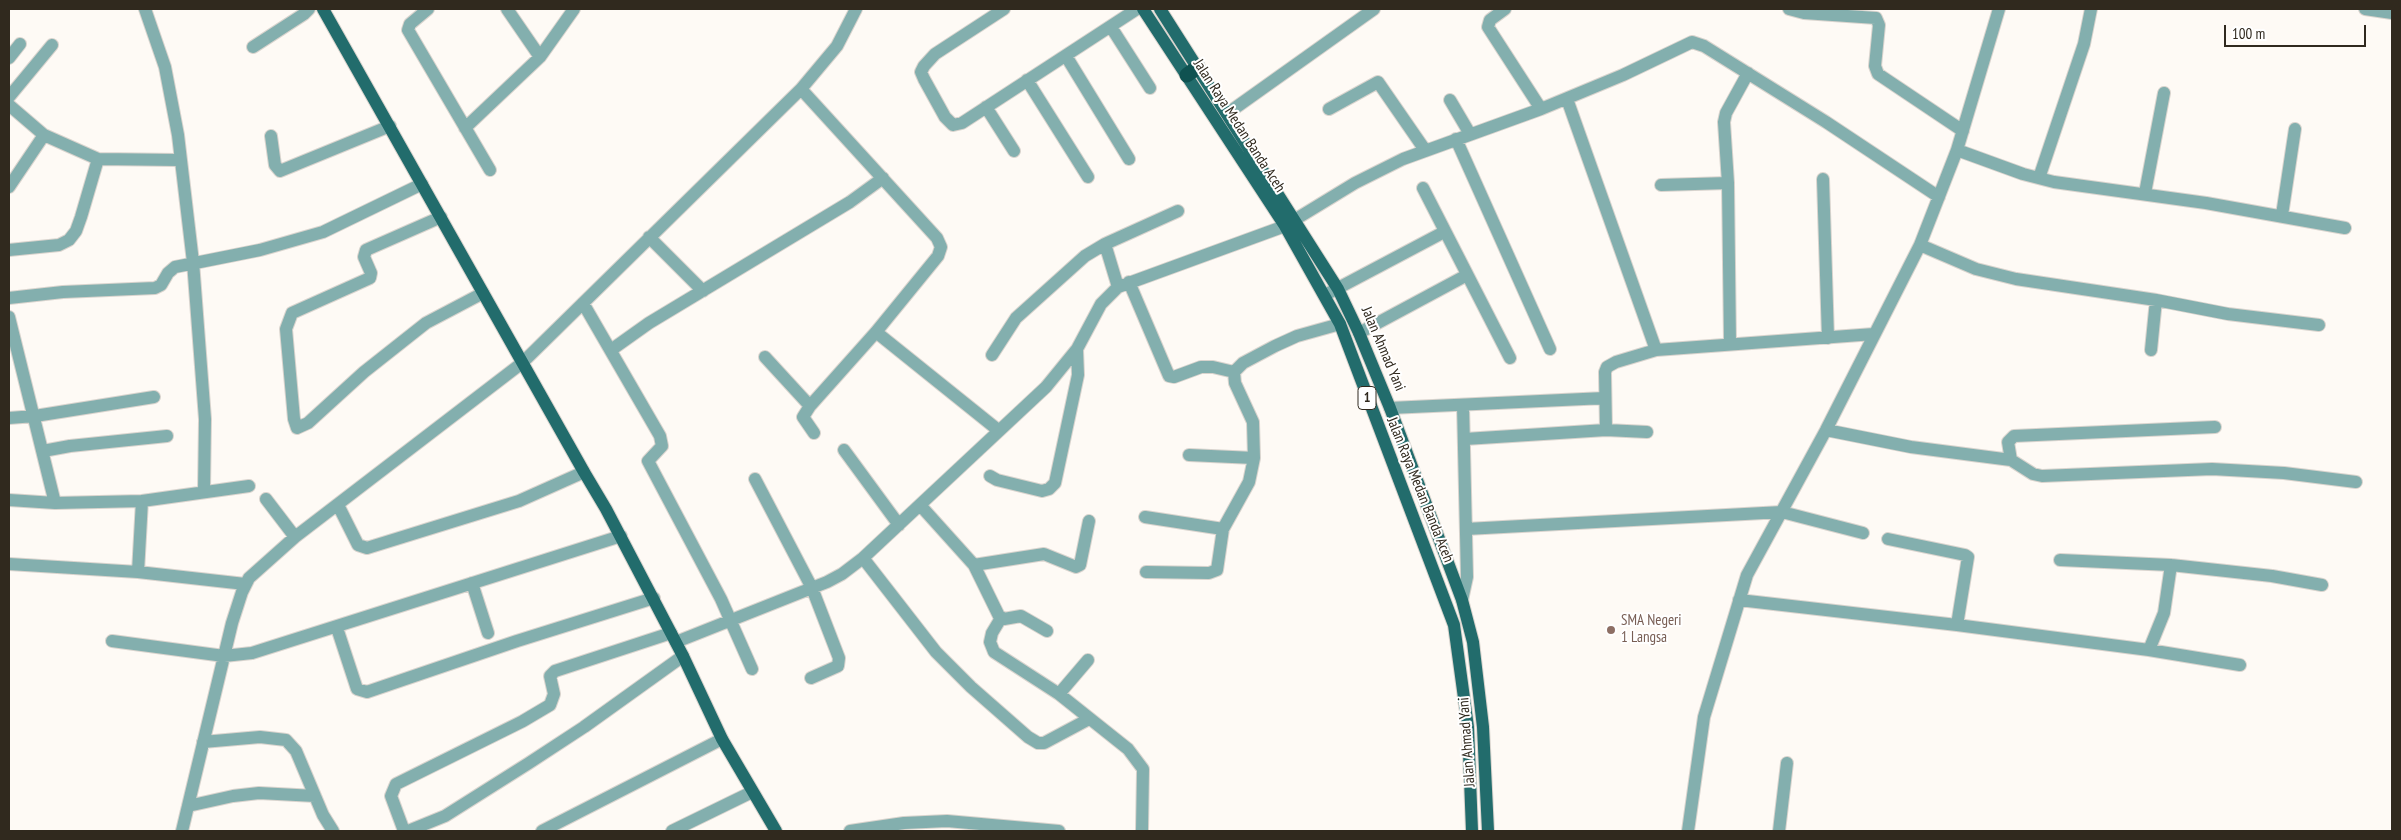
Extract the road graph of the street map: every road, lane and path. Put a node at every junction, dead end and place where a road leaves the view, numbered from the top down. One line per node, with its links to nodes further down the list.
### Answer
1 (145, 9): 53 (street)
2 (309, 9): 22 (street)
3 (323, 9): 40 (main road)
4 (428, 9): 41 (street)
5 (508, 9): 24 (street)
6 (574, 9): 24 (street)
7 (856, 9): 30 (street)
8 (1004, 9): 36 (street)
9 (1137, 9): 19 (street)
10 (1143, 9): 26 (main road, Jalan Raya Medan Banda Aceh / 1)
11 (1160, 9): 26 (main road, Jalan Ahmad Yani / 1)
12 (1374, 9): 39 (street)
13 (1505, 9): 38 (street)
14 (1789, 9): 43 (street)
15 (1999, 9): 43 (street)
16 (2091, 9): 57 (street)
17 (2365, 9): 18 (street)
18 (2392, 13)
19 (1111, 27): 23 (street); 29 (street)
20 (20, 44): 25 (street)
21 (52, 45): 32 (street)
22 (254, 47)
23 (1066, 56): 28 (street); 52 (street)
24 (540, 57): 41 (street)
25 (9, 58)
26 (1192, 71): 39 (main road, Jalan Ahmad Yani / 1); 69 (main road, Jalan Raya Medan Banda Aceh / 1)
27 (1748, 73): 33 (street); 59 (street); 65 (street)
28 (1027, 80): 36 (street); 55 (street)
29 (1150, 88)
30 (801, 89): 56 (street); 72 (street)
31 (2164, 93): 64 (street)
32 (9, 97)
33 (1567, 99): 38 (street); 97 (street)
34 (1450, 100): 44 (street)
35 (9, 105): 45 (street)
36 (986, 107): 50 (street)
37 (1329, 109): 48 (street)
38 (1541, 109): 44 (street)
39 (1228, 113): 69 (main road, Jalan Ahmad Yani / 1)
40 (390, 126): 46 (street); 60 (main road)
41 (465, 128): 54 (street)
42 (2295, 129): 67 (street)
43 (1963, 131): 49 (street)
44 (1470, 134): 47 (street)
45 (44, 136): 51 (street); 62 (street)
46 (271, 136)
47 (1456, 139): 48 (street); 95 (street)
48 (1425, 150): 69 (street)
49 (1957, 150): 57 (street); 65 (street)
50 (1014, 151)
51 (98, 159): 53 (street); 75 (street)
52 (1129, 159)
53 (179, 160): 76 (street)
54 (490, 170)
55 (1088, 177)
56 (883, 178): 80 (street); 89 (street)
57 (2039, 178): 64 (street)
58 (1823, 179): 92 (street)
59 (1728, 183): 61 (street); 93 (street)
60 (422, 184): 68 (main road); 76 (street)
61 (1661, 186)
62 (9, 187)
63 (1423, 188): 71 (street)
64 (2145, 193): 67 (street)
65 (1938, 197): 74 (street)
66 (1178, 211): 73 (street)
67 (2282, 215): 70 (street)
68 (441, 217): 81 (main road); 81 (street)
69 (1290, 222): 78 (street); 79 (main road, Jalan Ahmad Yani / 1); 82 (main road, Jalan Raya Medan Banda Aceh / 1)
70 (2345, 228)
71 (1444, 232): 77 (street); 79 (street)
72 (649, 237): 80 (street); 85 (street)
73 (1105, 244): 78 (street); 99 (street)
74 (1920, 244): 84 (street); 91 (street)
75 (9, 250)
76 (193, 262): 83 (street); 129 (street)
77 (1467, 275): 90 (street); 101 (street)
78 (1124, 284): 94 (street); 103 (street)
79 (1338, 288): 82 (street); 90 (main road, Jalan Ahmad Yani / 1)
80 (703, 291): 96 (street)
81 (483, 293): 102 (main road)
82 (1325, 295): 87 (main road, Jalan Raya Medan Banda Aceh / 1)
83 (9, 298)
84 (2156, 300): 88 (street); 98 (street)
85 (584, 302): 96 (street); 102 (street)
86 (9, 317): 109 (street)
87 (1340, 324): 103 (street); 194 (main road, Jalan Raya Medan Banda Aceh / 1)
88 (2319, 325)
89 (876, 332): 107 (street); 112 (street)
90 (1360, 333): 108 (main road, Jalan Ahmad Yani / 1)
91 (1874, 334): 92 (street); 114 (street)
92 (1828, 338): 93 (street)
93 (1730, 344): 97 (street)
94 (1077, 349): 112 (street); 125 (street)
95 (1550, 349)
96 (611, 350): 161 (street)
97 (1656, 350): 105 (street)
98 (2151, 350)
99 (992, 355)
100 (764, 356): 107 (street)
101 (1510, 358)
102 (522, 363): 124 (main road); 134 (street)
103 (1234, 372): 122 (street)
104 (154, 397): 109 (street)
105 (1605, 398): 106 (street); 113 (street)
106 (1463, 405): 108 (street); 118 (street)
107 (810, 406): 116 (street)
108 (1390, 408): 158 (main road, Jalan Ahmad Yani / 1)
109 (35, 416): 110 (street); 120 (street)
110 (9, 418)
111 (2215, 427): 123 (street)
112 (998, 430): 135 (street)
113 (1606, 430): 115 (street); 118 (street)
114 (1826, 430): 123 (street); 136 (street)
115 (1647, 432)
116 (814, 433)
117 (167, 436): 120 (street)
118 (1465, 439): 141 (street)
119 (844, 450): 139 (street)
120 (43, 451): 133 (street)
121 (1189, 455): 122 (street)
122 (1254, 458): 140 (street)
123 (2011, 460): 127 (street)
124 (584, 472): 134 (street); 143 (main road)
125 (990, 476)
126 (755, 480): 156 (street)
127 (2356, 482)
128 (249, 486): 129 (street)
129 (204, 492): 132 (street)
130 (266, 499): 144 (street)
131 (9, 500): 133 (street)
132 (142, 501): 133 (street); 151 (street)
133 (54, 503)
134 (338, 505): 144 (street)
135 (920, 505): 139 (street); 149 (street)
136 (1782, 512): 141 (street); 142 (street); 159 (street)
137 (1145, 517): 140 (street)
138 (1089, 521): 149 (street)
139 (899, 524): 146 (street)
140 (1224, 529): 152 (street)
141 (1466, 529): 158 (street)
142 (1863, 533)
143 (621, 536): 153 (street); 157 (main road)
144 (295, 537): 154 (street)
145 (1888, 539): 162 (street)
146 (863, 558): 156 (street); 176 (street)
147 (2060, 560): 150 (street)
148 (9, 564): 151 (street)
149 (974, 565): 160 (street)
150 (2171, 566): 155 (street); 168 (street)
151 (138, 572): 154 (street)
152 (1146, 572)
153 (472, 583): 163 (street); 165 (street)
154 (245, 584): 169 (street)
155 (2322, 585)
156 (812, 588): 161 (street); 174 (street)
157 (654, 598): 163 (street); 166 (main road)
158 (1462, 600): 195 (main road, Jalan Ahmad Yani / 1)
159 (1739, 600): 162 (street); 196 (street)
160 (1001, 618): 164 (street); 175 (street)
161 (731, 619): 166 (street); 173 (street)
162 (1957, 625): 168 (street)
163 (337, 628): 169 (street)
164 (1047, 631)
165 (488, 633)
166 (673, 637): 170 (main road); 186 (street)
167 (112, 641): 169 (street)
168 (2149, 650): 172 (street)
169 (224, 656): 178 (street)
170 (683, 656): 177 (main road); 187 (street)
171 (1088, 660): 175 (street)
172 (2240, 665)
173 (752, 669)
174 (811, 678)
175 (1059, 694): 176 (street)
176 (1089, 719): 193 (street)
177 (722, 739): 180 (main road); 188 (street)
178 (203, 742): 181 (street); 182 (street)
179 (1787, 763): 197 (street)
180 (752, 792): 189 (street); 190 (main road)
181 (314, 796): 182 (street); 185 (street)
182 (188, 806): 184 (street)
183 (1017, 829): 191 (street); 192 (street)
184 (182, 831)
185 (333, 831)
186 (404, 831)
187 (408, 831)
188 (542, 831)
189 (672, 831)
190 (776, 831)
191 (850, 831)
192 (1059, 831)
193 (1142, 831)
194 (1472, 831)
195 (1488, 831)
196 (1688, 831)
197 (1779, 831)

